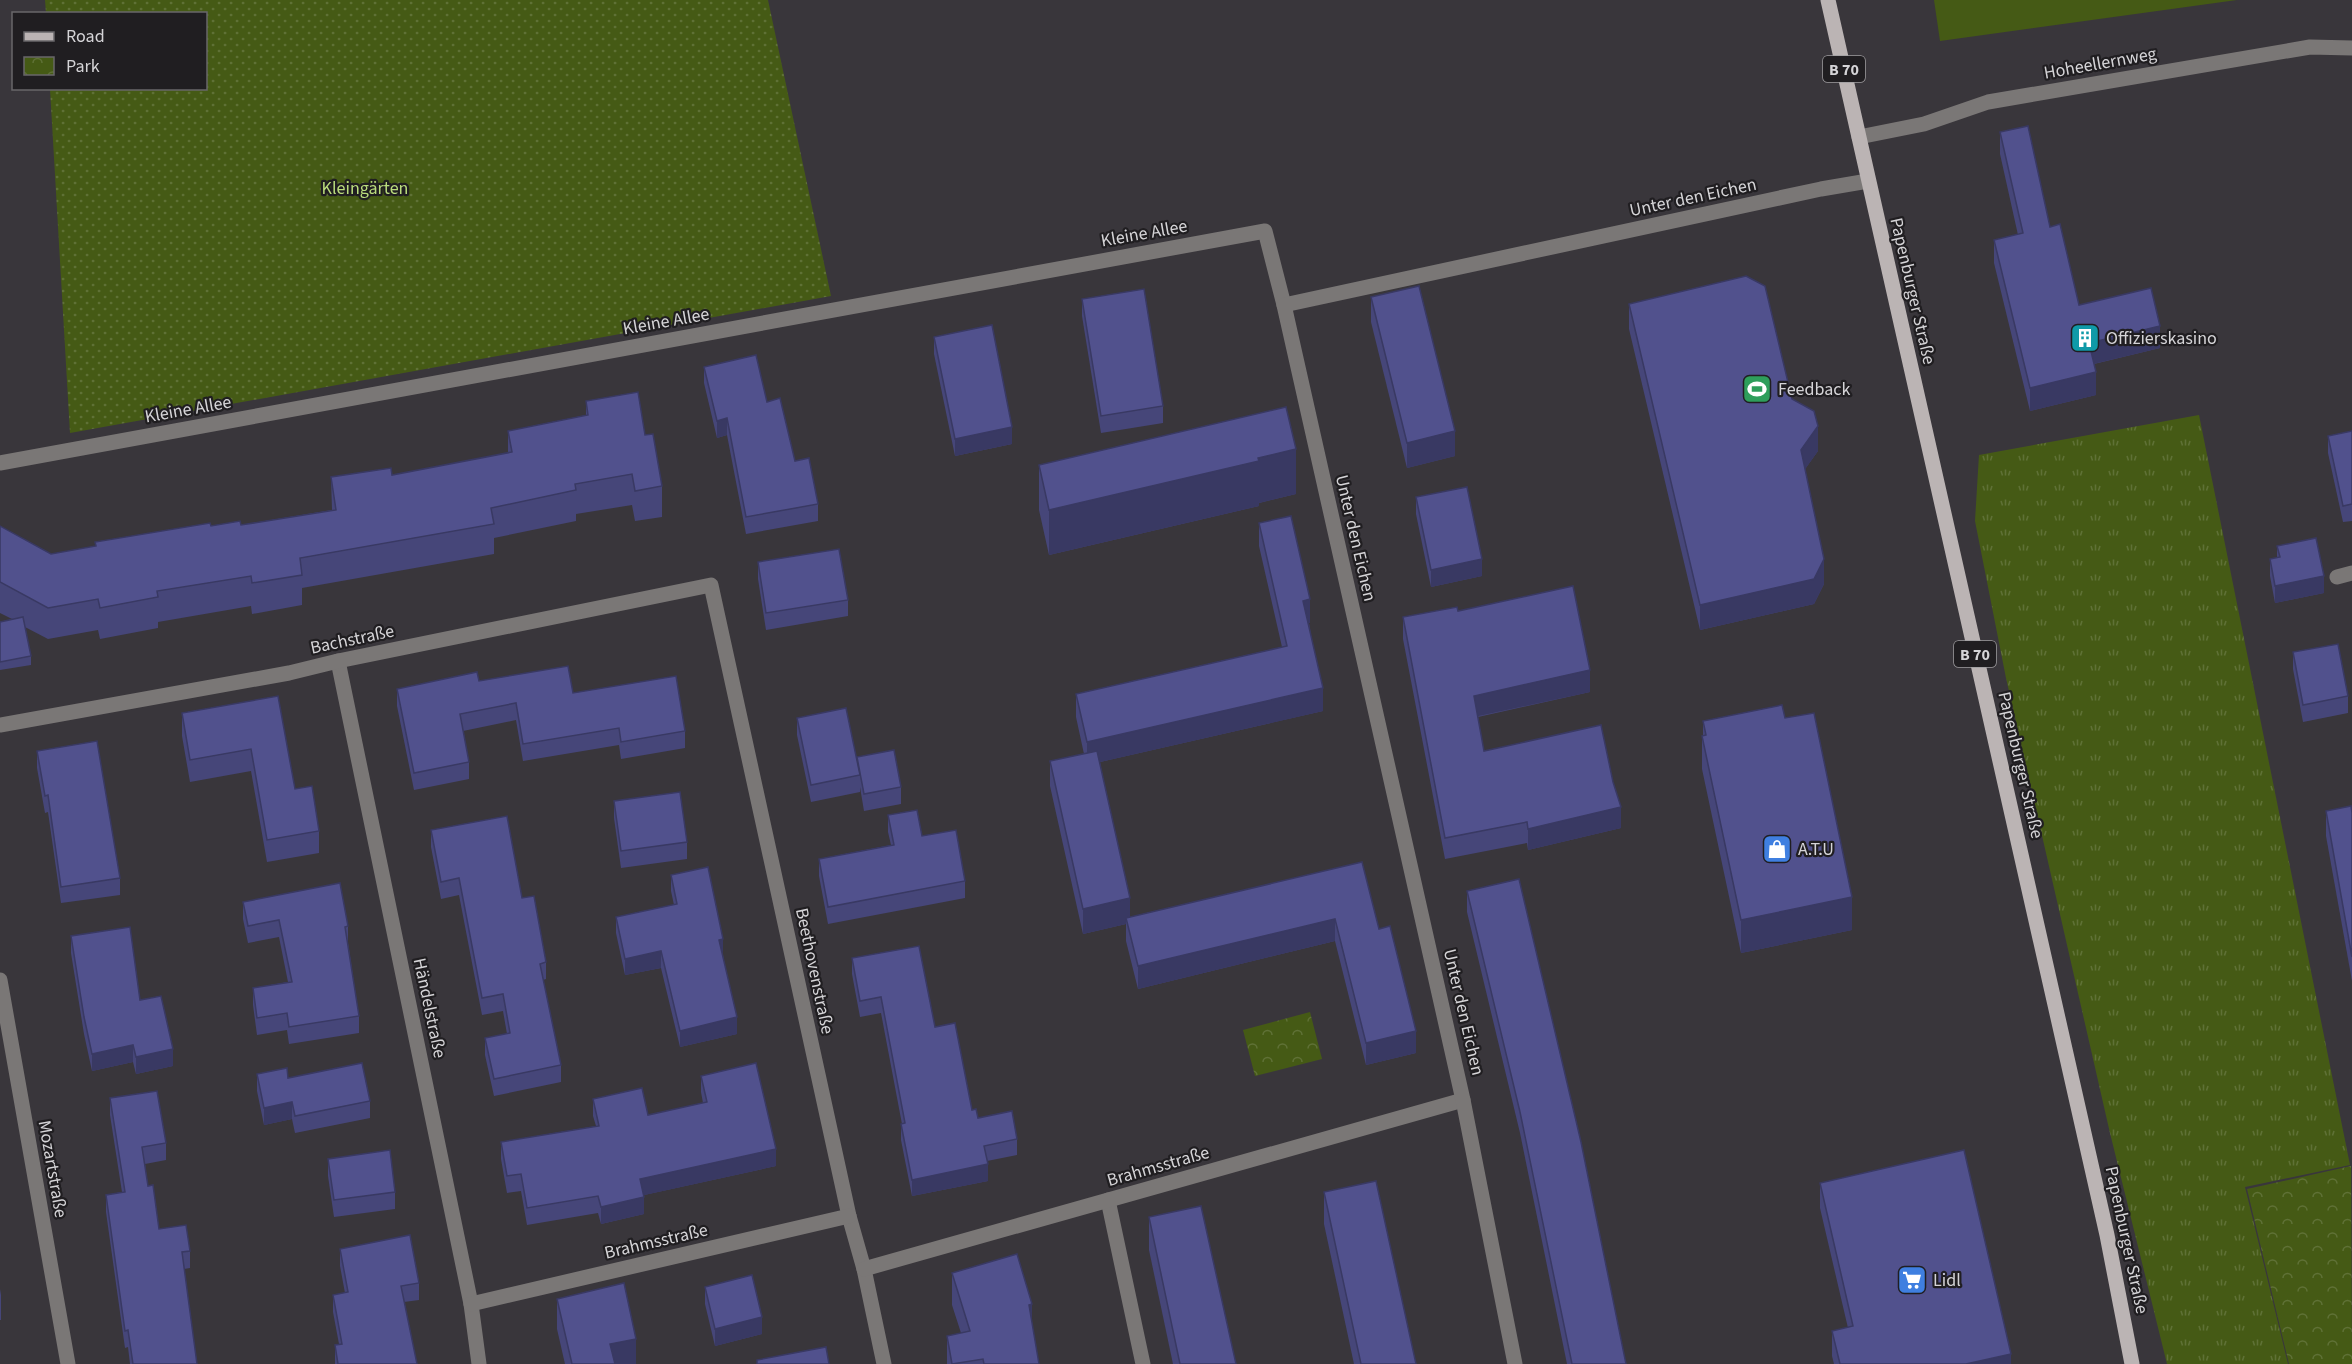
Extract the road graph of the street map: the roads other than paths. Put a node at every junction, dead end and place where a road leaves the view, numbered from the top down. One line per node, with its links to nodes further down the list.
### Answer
1 (1828, 0): 3 (main road, Papenburger Straße / B 70)
2 (2352, 48): 3 (street, Hoheellernweg)
3 (1859, 137): 4 (main road, Papenburger Straße / B 70)
4 (1869, 181): 5 (street, Unter den Eichen); 21 (main road, Papenburger Straße / B 70)
5 (1284, 304): 6 (street, Kleine Allee); 11 (street, Unter den Eichen)
6 (0, 464)
7 (711, 585): 8 (street, Bachstraße); 13 (street, Beethovenstraße)
8 (338, 661): 9 (street, Bachstraße); 15 (street, Händelstraße)
9 (0, 725)
10 (0, 981): 16 (street, Mozartstraße)
11 (1463, 1100): 12 (street, Brahmsstraße); 20 (street, Unter den Eichen)
12 (1108, 1200): 14 (street, Brahmsstraße); 19 (street)
13 (849, 1216): 14 (street, Beethovenstraße); 15 (street, Brahmsstraße)
14 (864, 1269): 18 (street, Beethovenstraße)
15 (471, 1304): 17 (street, Händelstraße)
16 (68, 1364)
17 (479, 1364)
18 (884, 1364)
19 (1143, 1364)
20 (1515, 1364)
21 (2132, 1364)

